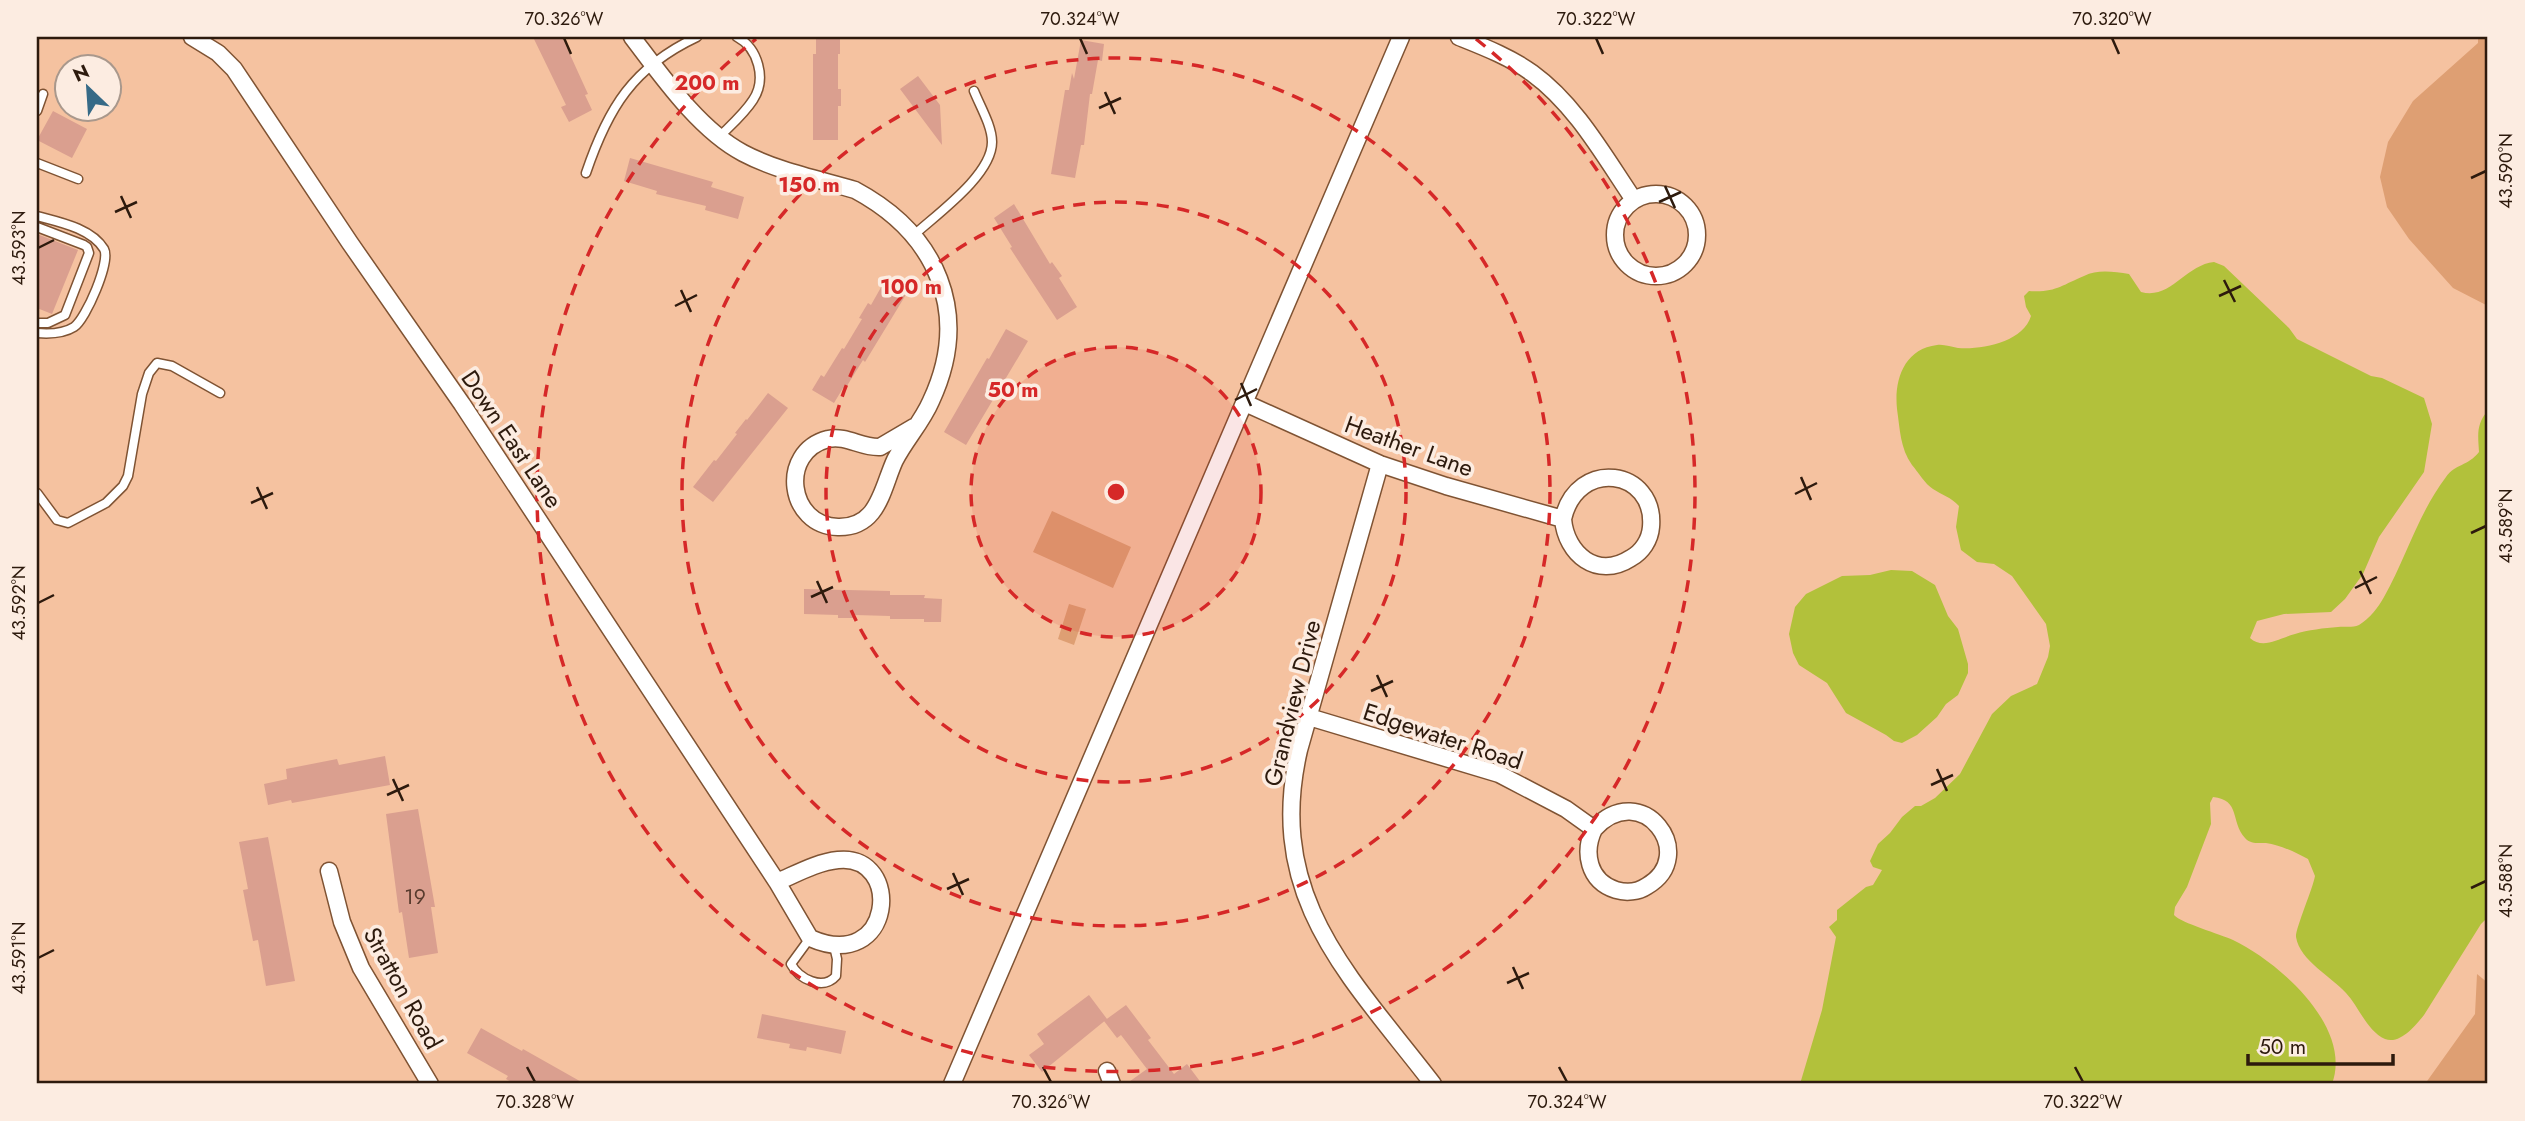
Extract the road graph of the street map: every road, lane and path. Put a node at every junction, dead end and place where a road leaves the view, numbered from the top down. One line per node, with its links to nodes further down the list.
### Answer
1 (192, 37): 30 (street, Down East Lane)
2 (632, 37): 7 (street)
3 (697, 37): 7 (lane)
4 (737, 37): 11 (lane)
5 (1401, 37): 22 (street)
6 (1459, 37): 15 (street)
7 (653, 64): 11 (street); 13 (lane)
8 (974, 91): 18 (lane)
9 (43, 94): 10 (lane)
10 (37, 111)
11 (719, 137): 18 (street)
12 (37, 163): 14 (lane)
13 (586, 173)
14 (78, 179)
15 (1634, 200): 15 (street)
16 (37, 216): 20 (lane)
17 (37, 227): 19 (lane)
18 (914, 235): 23 (street)
19 (37, 323)
20 (37, 333)
21 (220, 393): 25 (lane)
22 (1245, 403): 24 (street, Heather Lane); 34 (street)
23 (914, 427): 23 (street)
24 (1380, 464): 26 (street, Heather Lane); 27 (street, Grandview Drive)
25 (37, 493)
26 (1563, 519): 26 (street)
27 (1309, 717): 28 (street, Edgewater Road); 35 (street, Grandview Drive)
28 (1594, 829): 28 (street)
29 (329, 871): 33 (street, Stratton Road)
30 (777, 882): 31 (street, Down East Lane); 32 (street)
31 (810, 938): 32 (street); 32 (lane)
32 (834, 946)
33 (430, 1084)
34 (952, 1084)
35 (1433, 1084)

